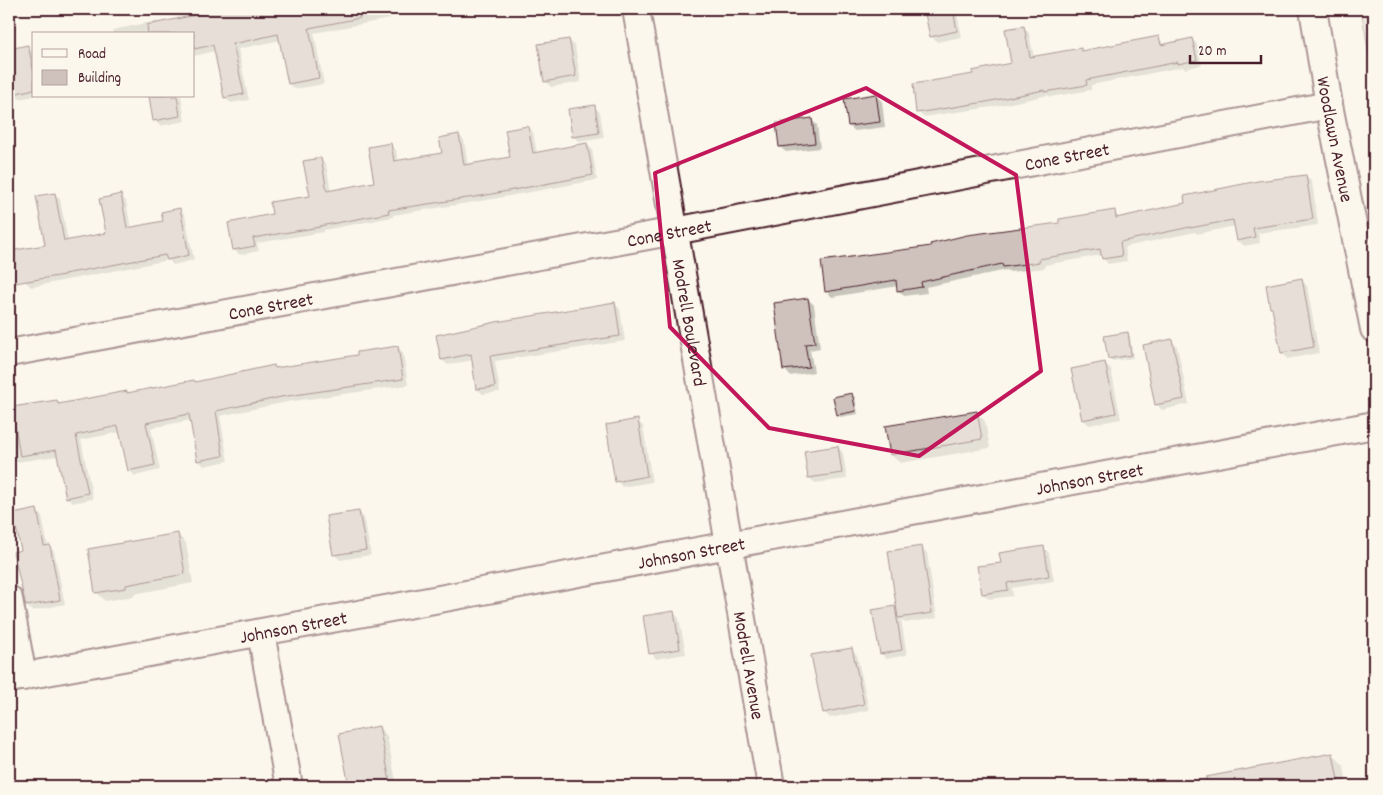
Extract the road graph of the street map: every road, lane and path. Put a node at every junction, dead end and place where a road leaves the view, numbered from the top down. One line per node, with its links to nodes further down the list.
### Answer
1 (636, 9): 4 (street, Modrell Boulevard)
2 (1313, 9): 3 (street, Woodlawn Avenue)
3 (1329, 105): 4 (street, Cone Street); 5 (street, Woodlawn Avenue)
4 (675, 231): 6 (street, Cone Street); 8 (street, Modrell Boulevard)
5 (1374, 329)
6 (9, 353)
7 (1374, 425): 8 (street, Johnson Street)
8 (729, 545): 10 (street, Johnson Street); 13 (street, Modrell Avenue)
9 (9, 599): 11 (street)
10 (262, 633): 11 (street, Johnson Street); 12 (street)
11 (16, 678)
12 (289, 786)
13 (772, 786)

